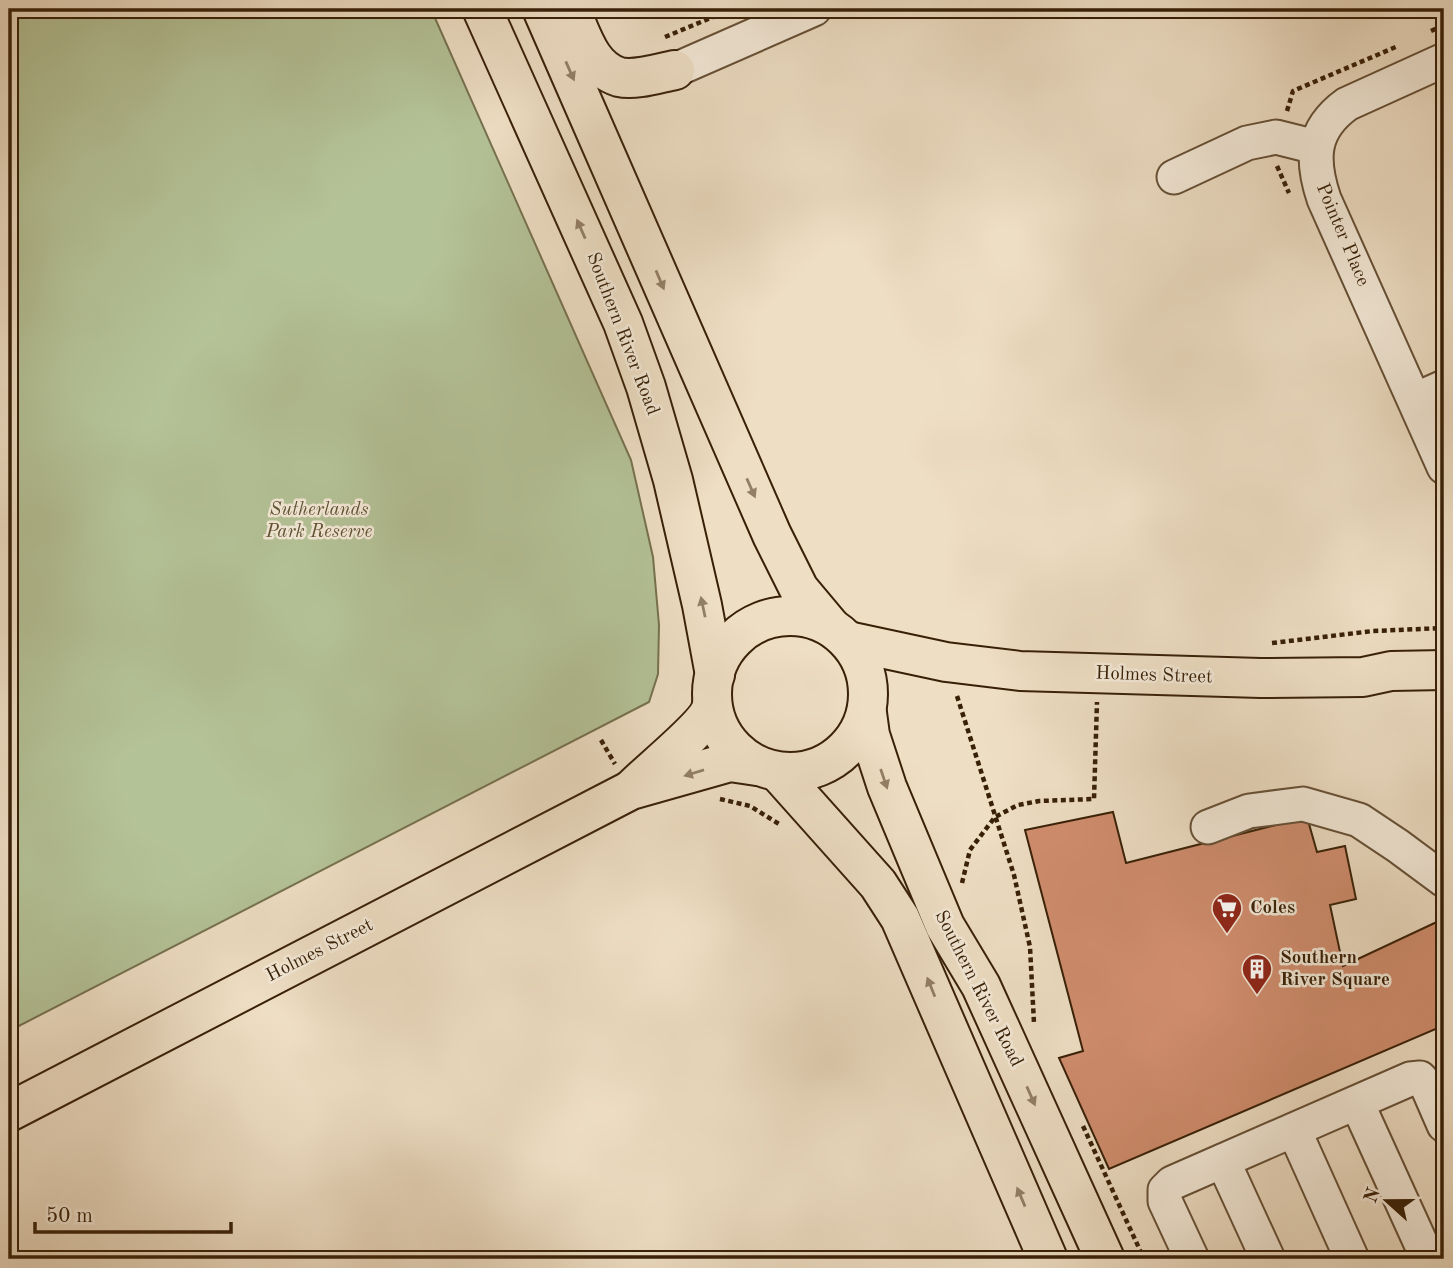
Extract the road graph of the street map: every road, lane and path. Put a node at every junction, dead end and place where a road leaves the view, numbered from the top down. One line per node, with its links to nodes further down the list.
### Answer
1 (482, 9): 18 (main road, Southern River Road, one-way to 1)
2 (542, 9): 12 (main road, one-way to 12)
3 (570, 9): 6 (main road)
4 (732, 9): 6 (path)
5 (814, 9): 6 (street)
6 (666, 56)
7 (1444, 60): 8 (street)
8 (1316, 147): 9 (street); 10 (street, Pointer Place)
9 (1174, 177)
10 (1429, 394): 11 (street, Pointer Place)
11 (1444, 467)
12 (839, 633): 13 (main road, Holmes Street); 18 (main road); 19 (main road)
13 (950, 662): 15 (main road, Holmes Street); 19 (main road); 24 (path)
14 (1444, 670): 16 (main road, Holmes Street)
15 (1098, 674): 16 (main road, Holmes Street); 24 (path)
16 (1363, 677): 17 (main road, Holmes Street)
17 (1444, 683)
18 (713, 689): 21 (main road); 22 (main road, Holmes Street)
19 (868, 706): 21 (main road); 39 (main road, Southern River Road, one-way to 39)
20 (601, 740): 22 (path)
21 (768, 769): 22 (main road, Holmes Street, one-way to 22); 38 (main road, Southern River Road, one-way to 21)
22 (631, 790): 33 (main road, Holmes Street)
23 (713, 797): 25 (path)
24 (995, 817): 28 (path); 30 (path)
25 (784, 827)
26 (1208, 827): 27 (street)
27 (1444, 880)
28 (961, 888)
29 (1028, 1011): 30 (path)
30 (1034, 1024): 31 (path)
31 (1039, 1034)
32 (1357, 1103): 35 (street); 36 (street); 44 (street)
33 (9, 1112)
34 (1082, 1125): 40 (path)
35 (1444, 1125)
36 (1294, 1130): 37 (street); 43 (street)
37 (1223, 1161): 41 (street); 42 (street)
38 (1048, 1259)
39 (1105, 1259)
40 (1144, 1259)
41 (1192, 1259)
42 (1268, 1259)
43 (1352, 1259)
44 (1428, 1259)

